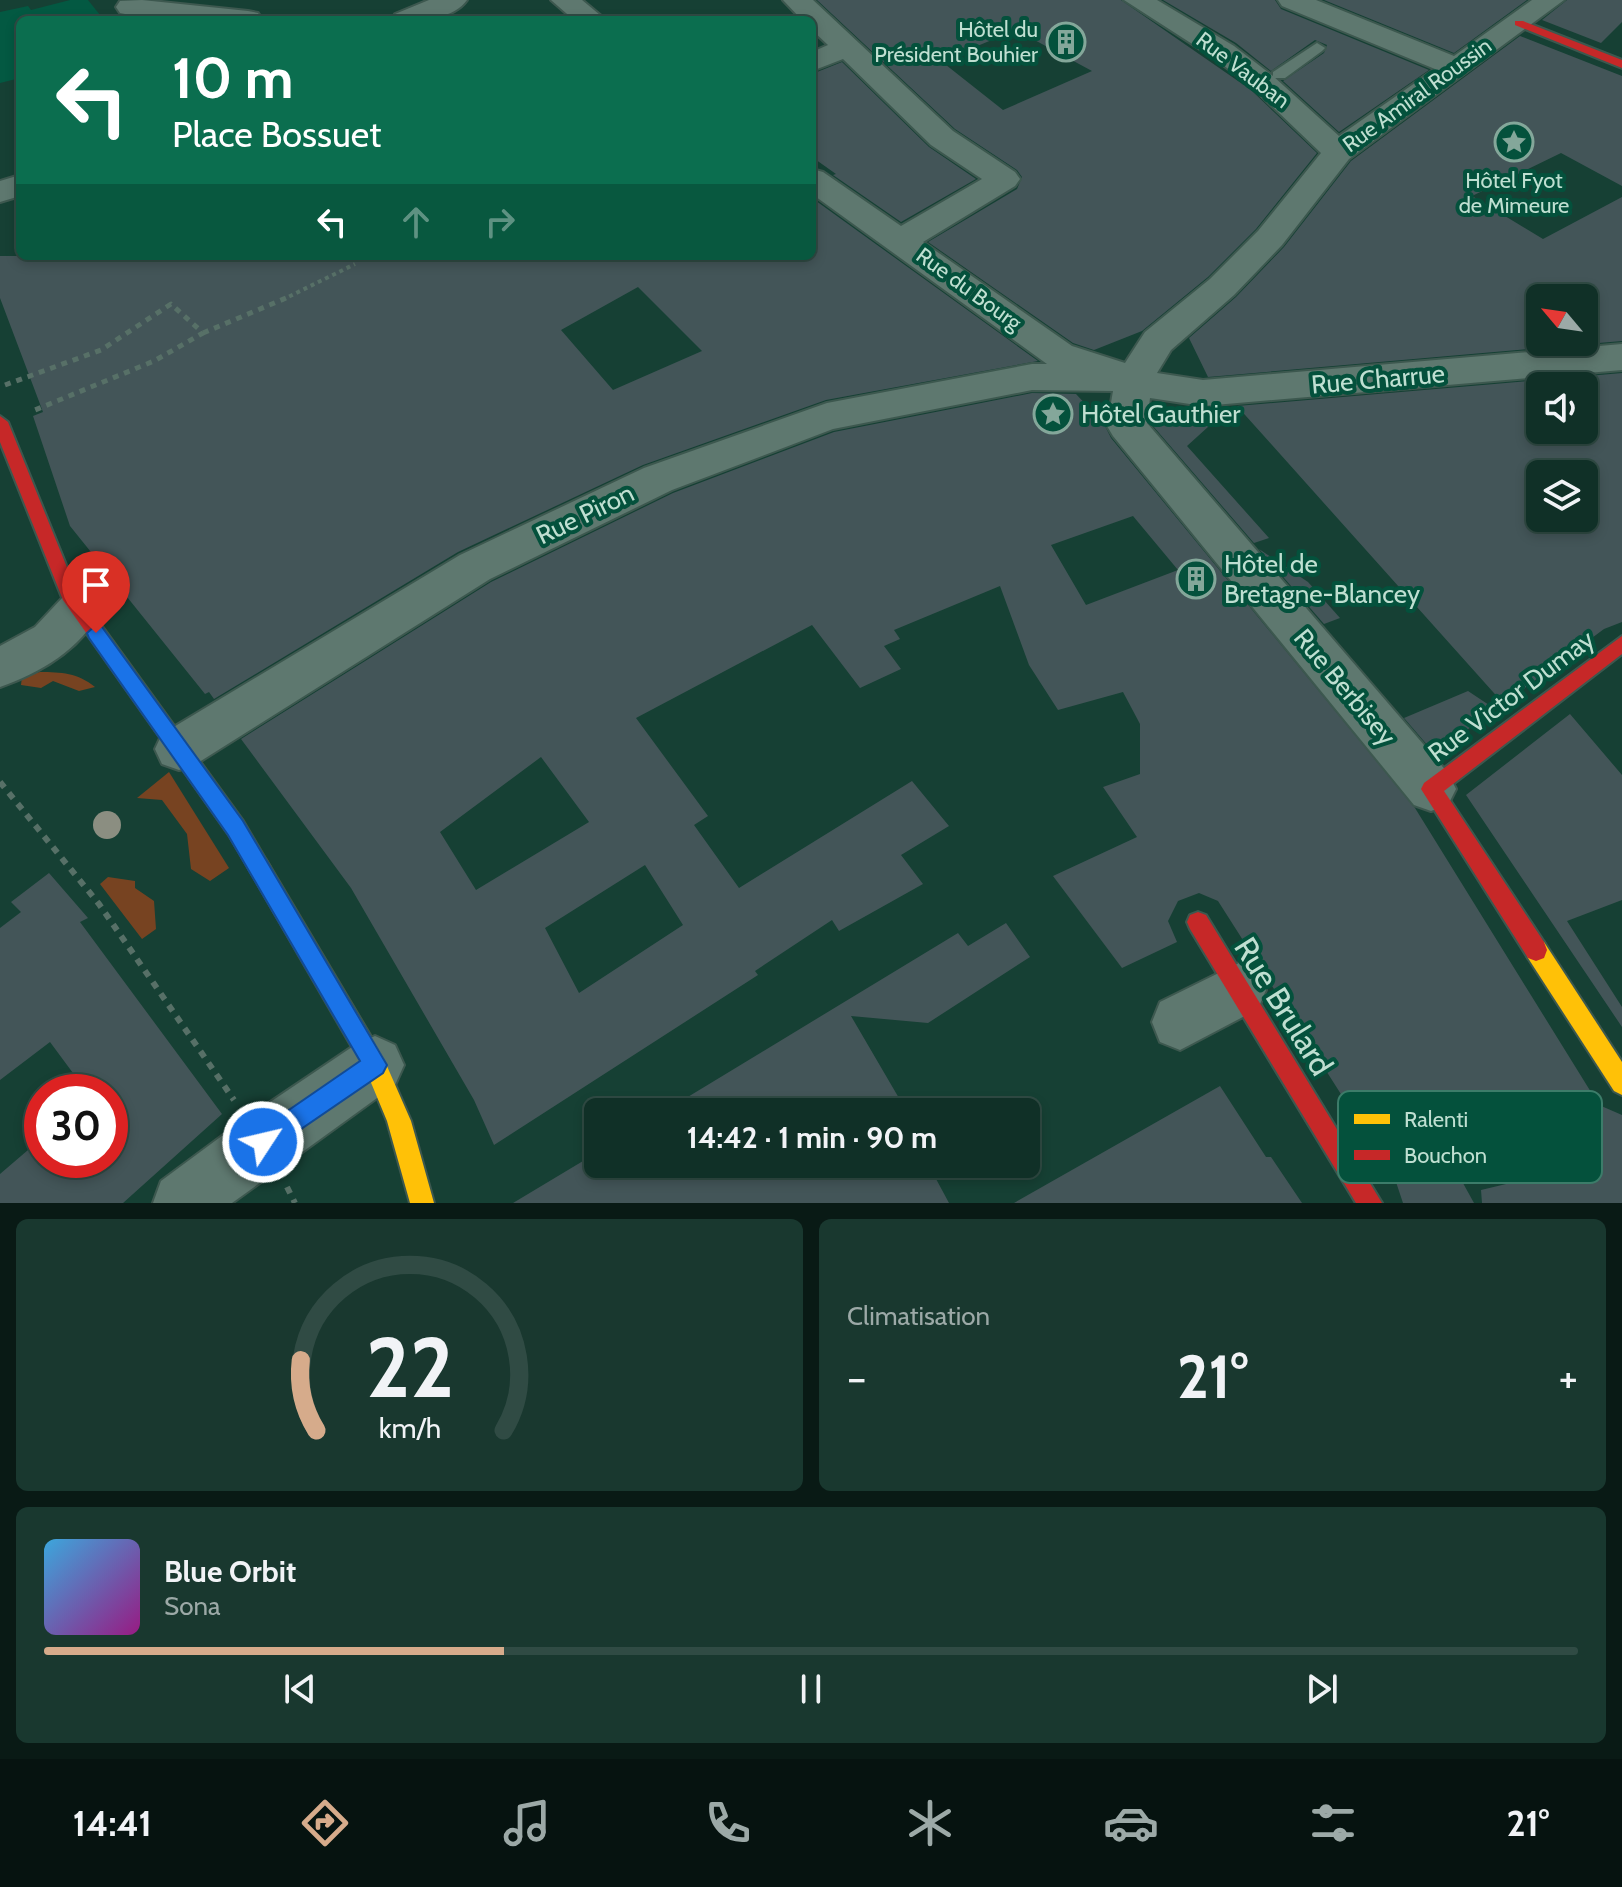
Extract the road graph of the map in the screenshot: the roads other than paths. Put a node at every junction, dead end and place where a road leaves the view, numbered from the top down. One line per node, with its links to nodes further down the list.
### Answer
1 (453, 0): 9 (street)
2 (565, 0): 10 (street)
3 (797, 0): 11 (street)
4 (1292, 0): 18 (street)
5 (1550, 0): 13 (street, Rue Amiral Roussin)
6 (1138, 1): 19 (street, Rue Vauban)
7 (132, 9): 8 (street)
8 (206, 16)
9 (415, 16)
10 (587, 16)
11 (815, 16)
12 (816, 17): 14 (street)
13 (1519, 23): 17 (street); 18 (street, Rue Amiral Roussin)
14 (849, 46): 16 (street); 22 (street)
15 (1317, 48): 19 (lane)
16 (816, 60)
17 (1622, 64)
18 (1456, 67): 20 (street, Rue Amiral Roussin)
19 (1272, 79): 20 (street, Rue Vauban)
20 (1338, 152): 25 (street, Rue Amiral Roussin)
21 (816, 182): 22 (street, Rue du Bourg)
22 (902, 240): 24 (street, Rue du Bourg)
23 (1622, 357): 25 (street, Rue Charrue)
24 (1046, 366): 25 (street, Rue Piron); 30 (street, Rue Piron)
25 (1135, 378): 31 (street, Rue Berbisey)
26 (0, 423): 27 (street)
27 (79, 610): 29 (street); 30 (street)
28 (1622, 644): 31 (street, Rue Victor Dumay)
29 (0, 668)
30 (179, 749): 35 (street)
31 (1431, 789): 36 (street, Rue Berbisey)
32 (1198, 922): 33 (street, Rue Brulard)
33 (1239, 990): 34 (street); 37 (street, Rue Brulard)
34 (1180, 1022)
35 (375, 1065): 39 (street); 40 (street)
36 (1622, 1083)
37 (1338, 1151)
38 (1358, 1183): 41 (street, Rue Brulard)
39 (183, 1203)
40 (422, 1203)
41 (1370, 1203)

